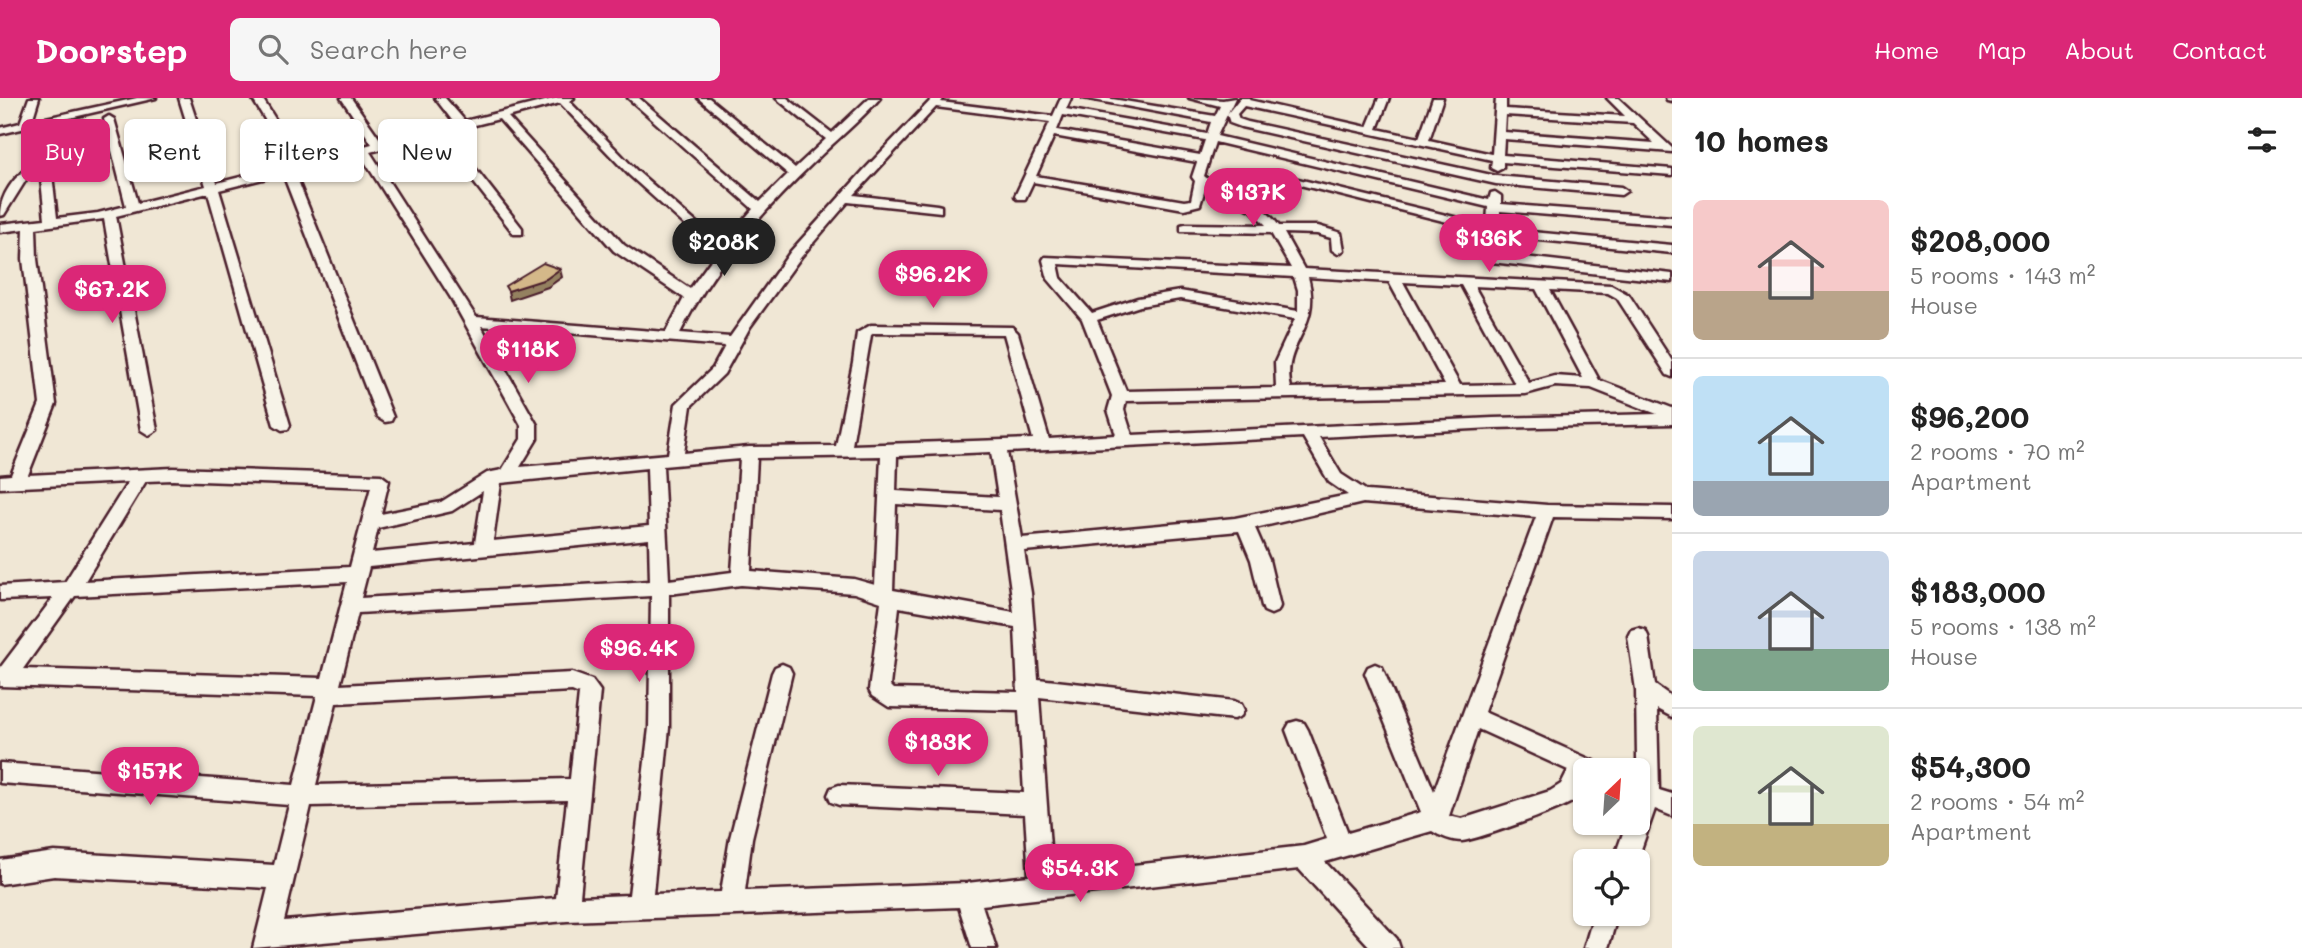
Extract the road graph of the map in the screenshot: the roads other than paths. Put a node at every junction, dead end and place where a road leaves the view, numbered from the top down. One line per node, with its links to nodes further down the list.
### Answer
1 (34, 98): 24 (street)
2 (151, 98): 20 (street)
3 (184, 98): 54 (street)
4 (257, 98): 26 (street)
5 (346, 98): 40 (street)
6 (440, 98): 27 (street)
7 (633, 98): 62 (street)
8 (704, 98): 46 (street)
9 (781, 98): 38 (street)
10 (876, 98): 38 (street)
11 (1066, 98): 23 (street)
12 (1088, 98): 28 (street)
13 (1194, 98): 18 (street)
14 (1384, 98): 34 (street)
15 (1438, 98): 39 (street)
16 (1612, 98): 29 (street)
17 (566, 99): 22 (street); 76 (street)
18 (1236, 100): 28 (street); 34 (street); 50 (street)
19 (937, 101): 23 (street); 57 (street)
20 (100, 104): 25 (street)
21 (1500, 105): 29 (street); 36 (street)
22 (501, 115): 30 (street); 83 (street)
23 (1057, 115): 35 (street); 37 (street)
24 (27, 119)
25 (46, 119)
26 (268, 119)
27 (457, 119)
28 (1218, 120): 37 (street)
29 (1635, 120): 41 (street)
30 (477, 121)
31 (110, 123): 60 (street)
32 (21, 126): 33 (street)
33 (0, 131)
34 (1371, 131): 39 (street)
35 (1050, 132): 44 (street); 48 (street)
36 (1499, 135): 41 (street); 43 (street)
37 (1211, 138): 44 (street); 59 (street)
38 (833, 139): 46 (street)
39 (1423, 143): 43 (street)
40 (378, 145)
41 (1669, 150)
42 (364, 152): 87 (street)
43 (1497, 158): 45 (street); 50 (street)
44 (1202, 159): 49 (street)
45 (1672, 172)
46 (795, 174): 62 (street)
47 (477, 178): 72 (street)
48 (1028, 178): 56 (street); 58 (street)
49 (1200, 180): 58 (street); 71 (street)
50 (1496, 180): 55 (street); 59 (street)
51 (240, 181): 54 (street)
52 (299, 182): 97 (street)
53 (1298, 183): 73 (street)
54 (213, 188): 60 (street); 98 (street)
55 (1620, 191)
56 (1021, 196)
57 (845, 198): 61 (street); 89 (street)
58 (1196, 202): 70 (street)
59 (1495, 206): 65 (street); 73 (street)
60 (133, 208): 64 (street)
61 (937, 209)
62 (761, 210): 76 (street)
63 (0, 212): 66 (street)
64 (109, 214): 66 (street); 99 (street)
65 (1672, 221)
66 (51, 222): 67 (street)
67 (30, 225): 68 (street); 110 (street)
68 (0, 228)
69 (1185, 228): 70 (street)
70 (1211, 228): 71 (street)
71 (1273, 228): 75 (street); 78 (street)
72 (518, 231)
73 (1493, 231): 74 (street); 80 (street)
74 (1672, 249)
75 (1338, 250)
76 (723, 252): 83 (street)
77 (1171, 265): 78 (street); 84 (street); 86 (street)
78 (1300, 272): 79 (street); 85 (street)
79 (1393, 277): 81 (street); 93 (street)
80 (1672, 278)
81 (1465, 281): 82 (street); 92 (street)
82 (1541, 285): 90 (street); 91 (street)
83 (690, 295): 88 (street)
84 (1180, 295): 85 (street); 86 (street)
85 (1303, 316): 94 (street)
86 (1090, 318): 95 (street)
87 (471, 321): 88 (street); 109 (street)
88 (671, 336): 89 (street)
89 (734, 342): 107 (street)
90 (1672, 372)
91 (1593, 383): 92 (street); 96 (street)
92 (1525, 389): 93 (street)
93 (1455, 390): 94 (street)
94 (1285, 395): 95 (street)
95 (1120, 396): 101 (street)
96 (1672, 416): 100 (street)
97 (385, 417)
98 (282, 425)
99 (149, 430)
100 (1308, 432): 101 (street); 112 (street)
101 (1126, 440): 102 (street)
102 (1042, 444): 103 (street); 104 (street)
103 (998, 447): 105 (street); 113 (street)
104 (843, 450): 105 (street); 106 (street)
105 (889, 450): 111 (street)
106 (749, 453): 107 (street); 122 (street)
107 (665, 460): 109 (street); 118 (street)
108 (141, 475): 110 (street); 116 (street); 123 (street)
109 (501, 476): 116 (street); 120 (street)
110 (8, 482)
111 (887, 497): 113 (street); 126 (street)
112 (1363, 497): 114 (street); 117 (street)
113 (1008, 504): 119 (street)
114 (1547, 511): 115 (street); 139 (street)
115 (1672, 513)
116 (370, 523): 121 (street)
117 (1245, 524): 119 (street); 128 (street)
118 (658, 532): 120 (street); 124 (street)
119 (1016, 545): 129 (street)
120 (483, 550): 121 (street)
121 (359, 568): 123 (street); 127 (street)
122 (741, 578): 124 (street); 126 (street)
123 (71, 588): 125 (street); 133 (street)
124 (660, 588): 127 (street); 159 (street)
125 (0, 593)
126 (887, 595): 129 (street); 136 (street)
127 (349, 606): 134 (street)
128 (1271, 606)
129 (1022, 621): 136 (street)
130 (1638, 636): 135 (street)
131 (782, 673): 158 (street)
132 (1375, 673): 151 (street)
133 (3, 677): 134 (street)
134 (328, 691): 145 (street); 147 (street)
135 (1646, 691): 137 (street); 141 (street)
136 (1027, 694): 138 (street); 149 (street)
137 (1672, 708)
138 (1234, 710)
139 (1474, 717): 142 (street); 151 (street)
140 (1297, 730): 152 (street)
141 (1644, 758)
142 (1573, 762)
143 (0, 773): 147 (street)
144 (1573, 786): 151 (street)
145 (579, 789): 147 (street); 160 (street)
146 (839, 795): 149 (street)
147 (301, 796): 155 (street)
148 (1650, 797): 150 (street)
149 (1035, 804): 156 (street)
150 (1672, 805)
151 (1435, 819): 152 (street)
152 (1341, 846): 153 (street)
153 (1304, 857): 156 (street); 164 (street)
154 (0, 872): 155 (street)
155 (280, 877): 162 (street)
156 (1041, 887): 157 (street)
157 (967, 895): 158 (street); 163 (street)
158 (731, 904): 159 (street)
159 (640, 907): 160 (street)
160 (567, 909): 162 (street)
161 (1602, 926): 165 (street)
162 (268, 941)
163 (984, 948)
164 (1388, 948)
165 (1596, 948)

